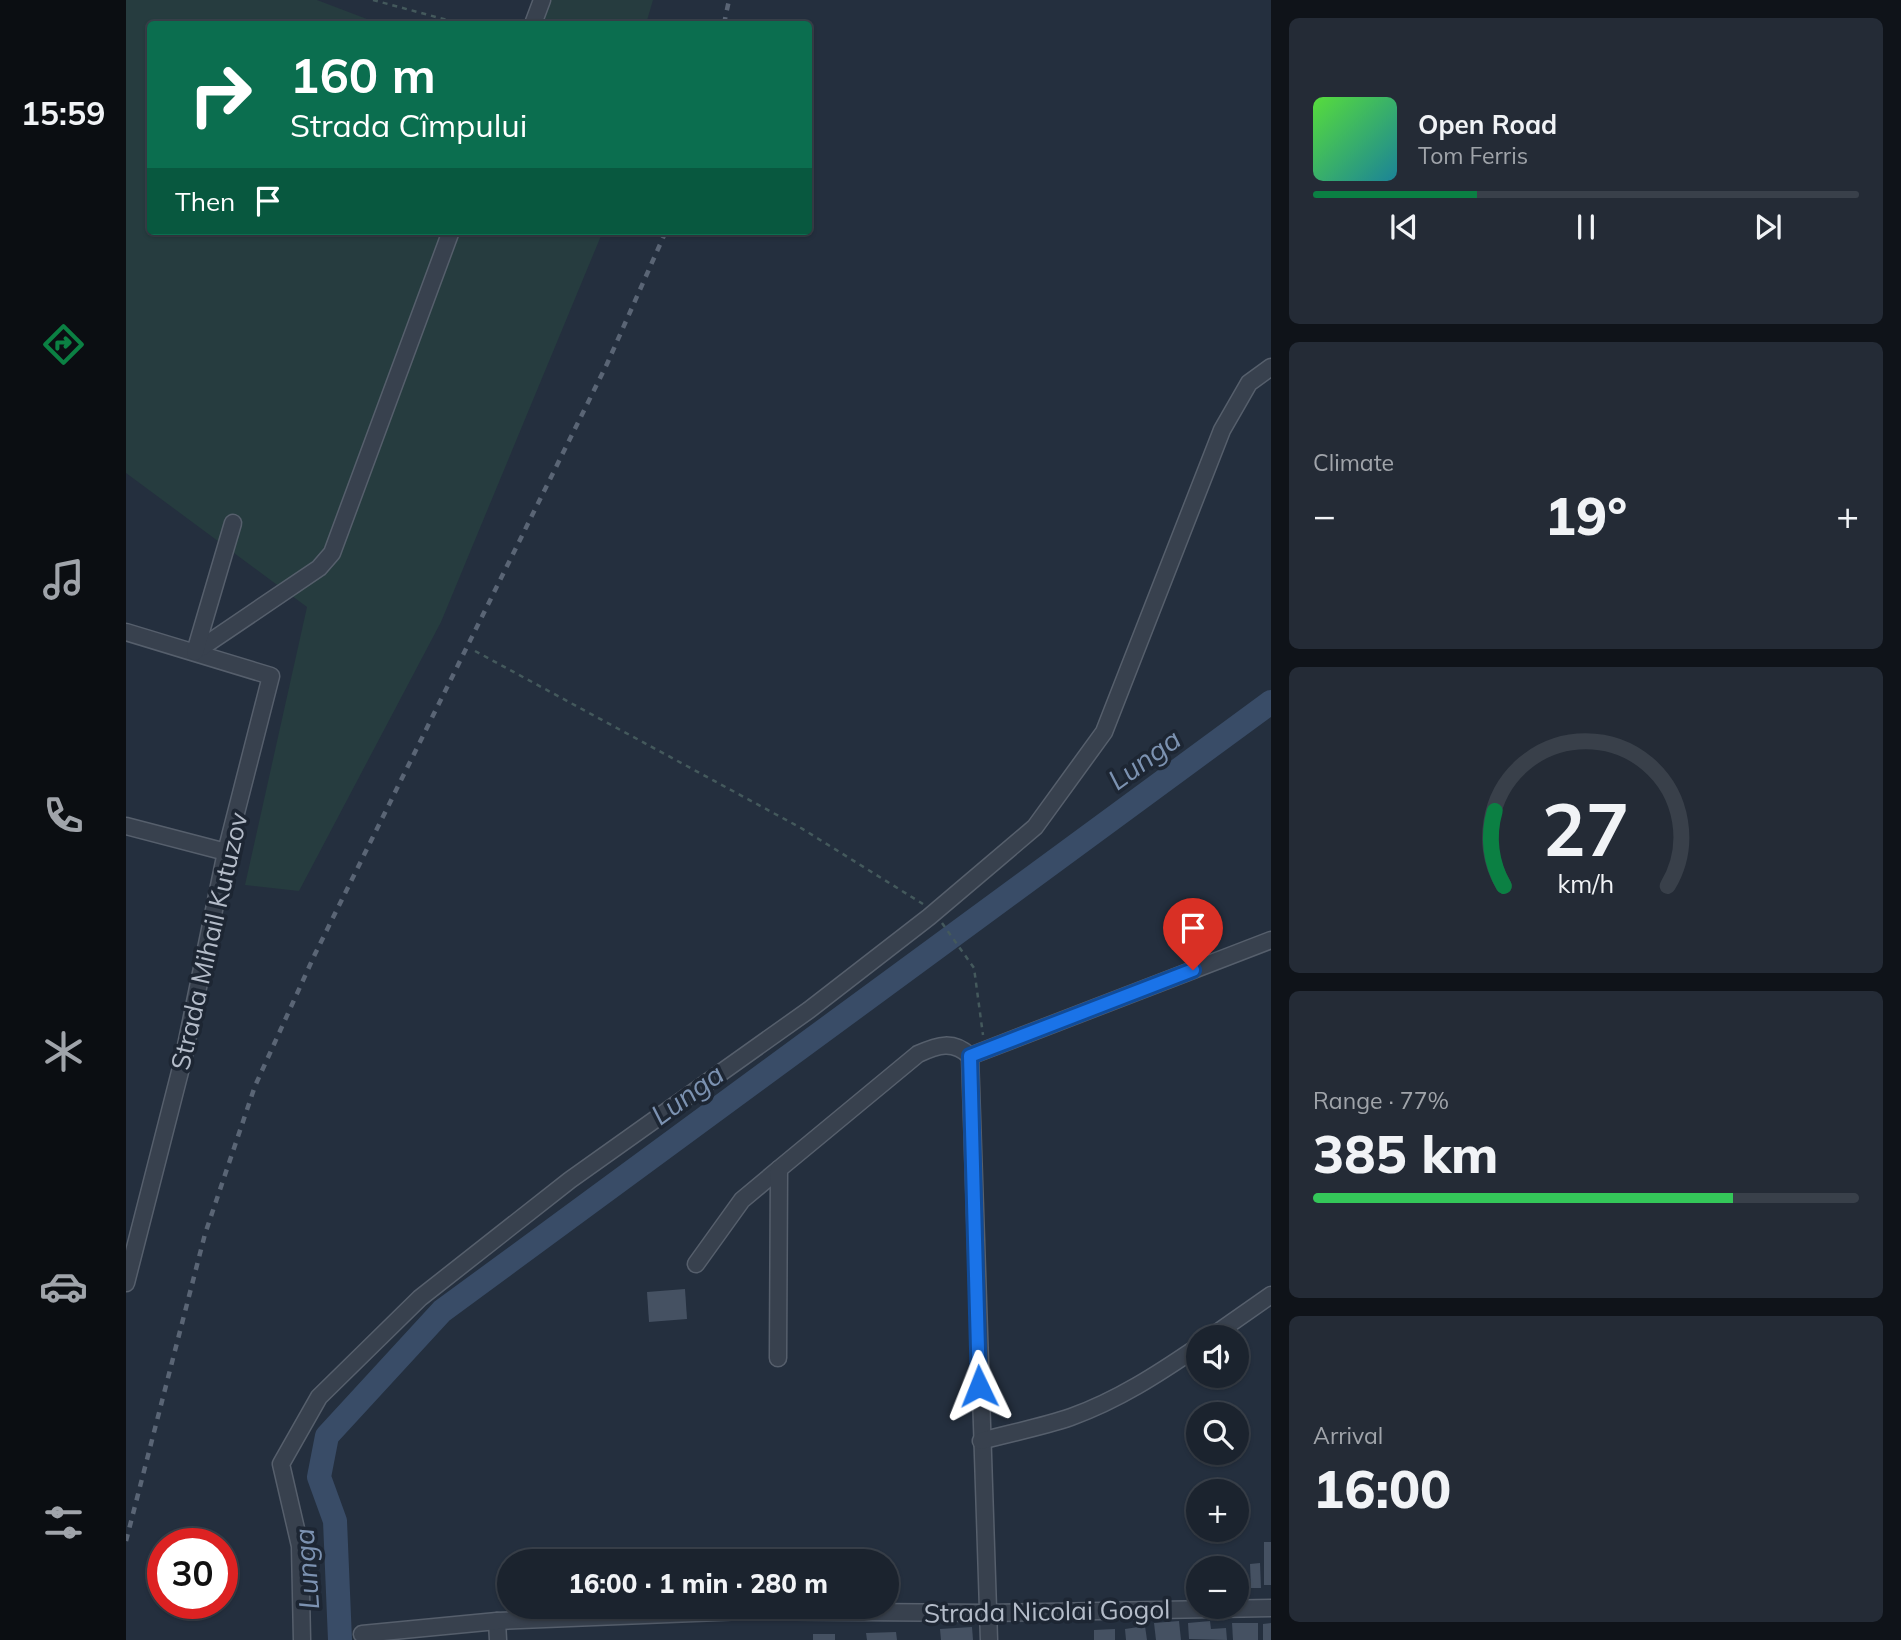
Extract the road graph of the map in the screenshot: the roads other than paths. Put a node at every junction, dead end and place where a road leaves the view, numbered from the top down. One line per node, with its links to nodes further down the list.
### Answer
1 (542, 0): 2 (street)
2 (534, 21)
3 (450, 235): 7 (street)
4 (1271, 367): 25 (street)
5 (233, 523): 7 (street)
6 (126, 632): 7 (street, Strada Mihail Kutuzov)
7 (195, 652): 9 (street, Strada Mihail Kutuzov)
8 (126, 825): 9 (street)
9 (226, 852): 14 (street, Strada Mihail Kutuzov)
10 (1271, 940): 11 (street)
11 (978, 1053): 12 (street); 20 (street)
12 (779, 1169): 13 (street); 19 (street)
13 (696, 1265)
14 (128, 1266): 15 (street, Strada Mihail Kutuzov)
15 (126, 1283)
16 (1271, 1294): 17 (street)
17 (1228, 1325)
18 (1186, 1355): 20 (street)
19 (778, 1358)
20 (981, 1441): 22 (street)
21 (1271, 1608): 22 (street, Strada Nicolai Gogol)
22 (988, 1613): 23 (street, Strada Nicolai Gogol); 27 (street)
23 (497, 1621): 24 (street, Strada Nicolai Gogol); 26 (street)
24 (362, 1634)
25 (302, 1640)
26 (498, 1640)
27 (989, 1640)

